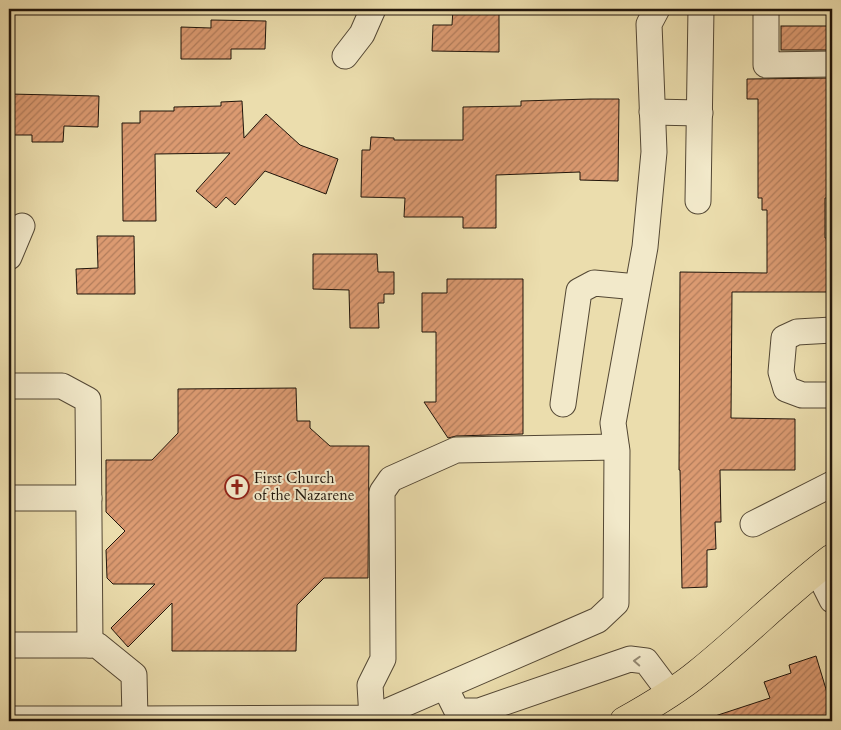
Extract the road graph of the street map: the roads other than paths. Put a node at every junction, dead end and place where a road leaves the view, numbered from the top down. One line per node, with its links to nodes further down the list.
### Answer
1 (373, 9): 5 (street)
2 (657, 9): 7 (street)
3 (701, 9): 8 (street)
4 (766, 9): 6 (street)
5 (345, 56)
6 (832, 64)
7 (652, 112): 8 (street); 12 (street)
8 (700, 113): 9 (street)
9 (698, 201)
10 (22, 226): 11 (street)
11 (9, 257)
12 (637, 287): 16 (street); 17 (street)
13 (832, 330): 15 (street)
14 (9, 386): 20 (street)
15 (832, 395)
16 (563, 404)
17 (616, 447): 26 (street); 28 (street)
18 (832, 484): 21 (street)
19 (9, 498): 20 (street)
20 (89, 498): 25 (street)
21 (753, 524)
22 (824, 564): 23 (street); 27 (main road)
23 (832, 600)
24 (9, 645): 25 (street)
25 (90, 645): 30 (street)
26 (445, 687): 27 (street, one-way to 26); 28 (street)
27 (670, 693): 31 (main road)
28 (372, 718): 30 (street)
29 (9, 719): 30 (street)
30 (135, 719)
31 (624, 721)

